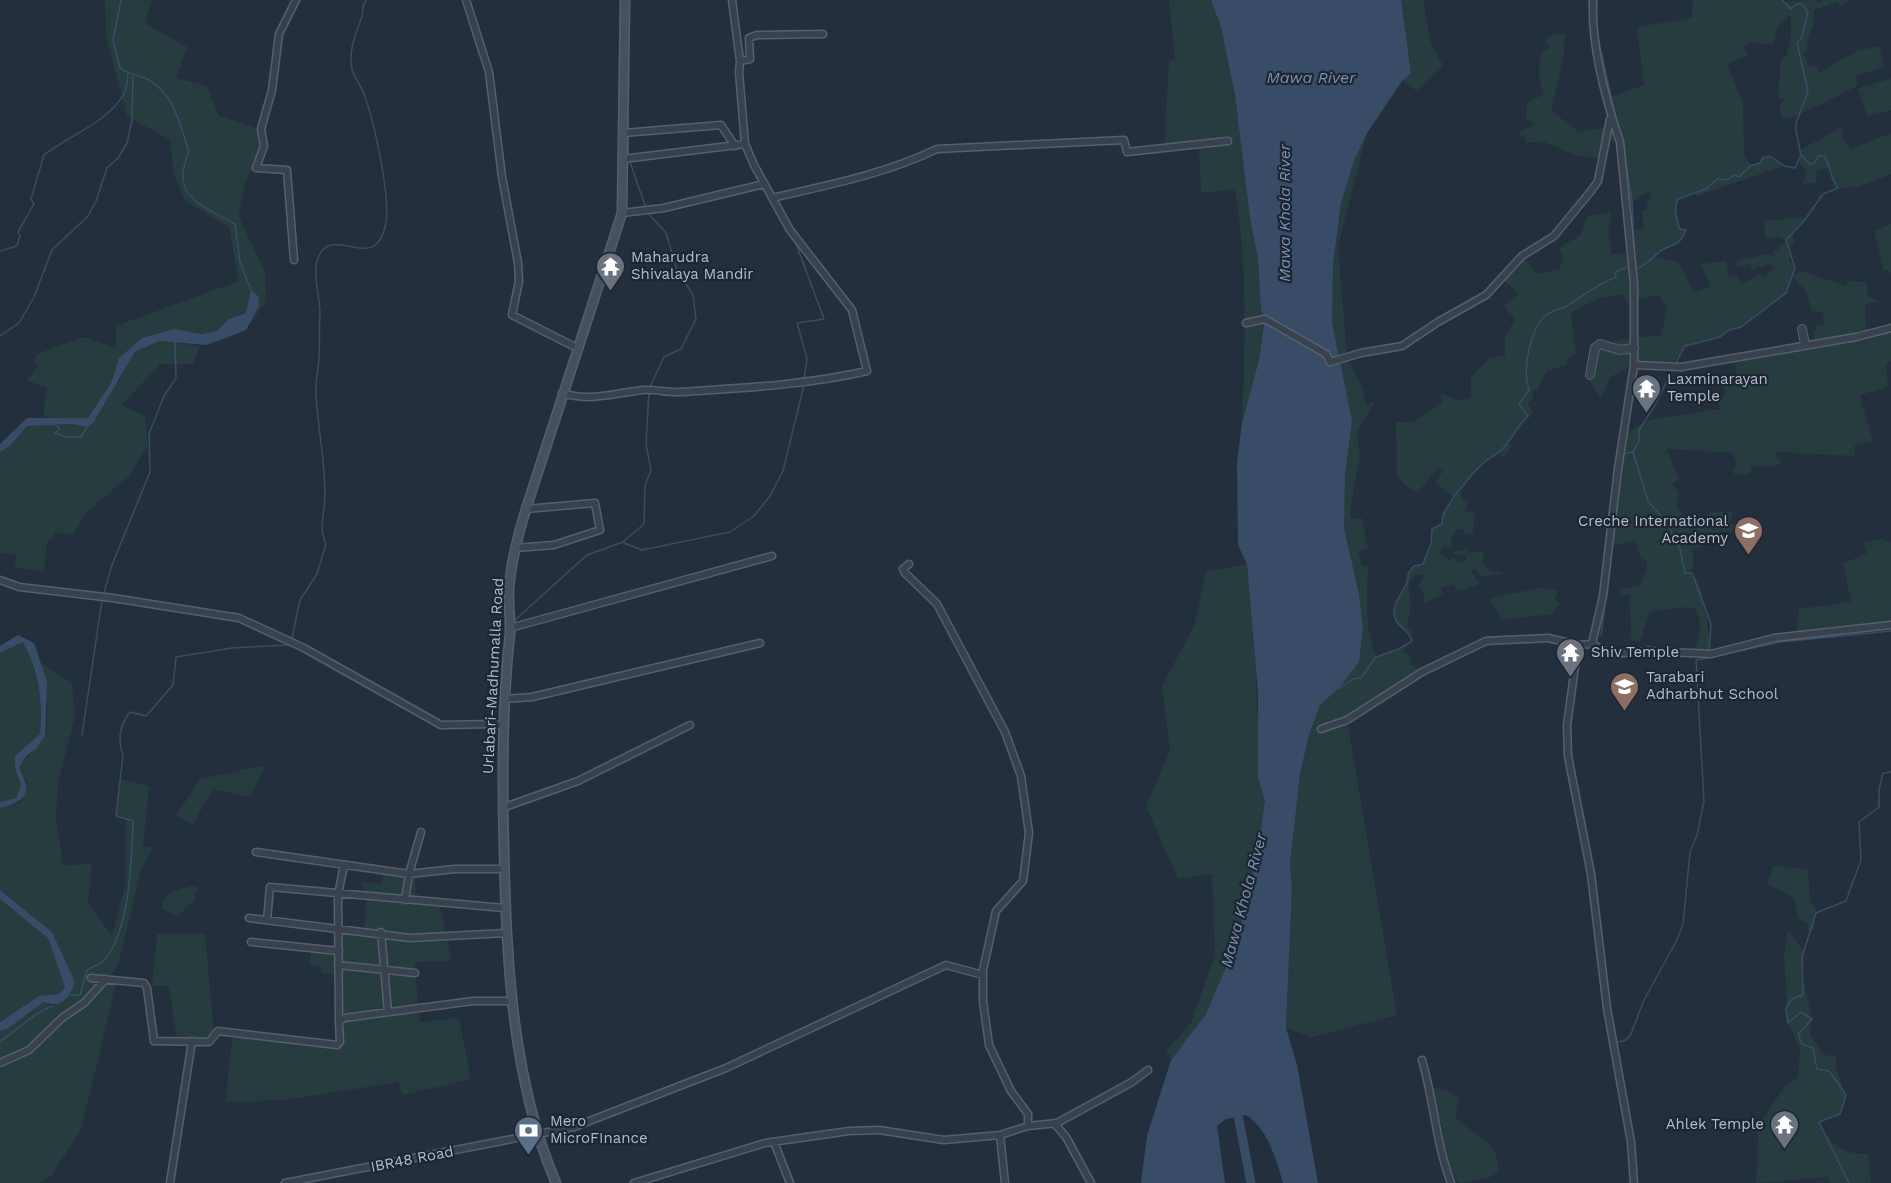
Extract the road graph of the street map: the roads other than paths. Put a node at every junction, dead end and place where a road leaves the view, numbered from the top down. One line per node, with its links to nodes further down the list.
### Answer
1 (296, 0): 17 (street)
2 (466, 0): 22 (street)
3 (625, 0): 9 (main road, Urlabari-Madhumalla Road)
4 (732, 0): 7 (street)
5 (1593, 0): 8 (street)
6 (823, 34): 7 (street)
7 (740, 61): 11 (street)
8 (1611, 116): 18 (street); 23 (street)
9 (623, 133): 12 (street); 13 (main road, Urlabari-Madhumalla Road)
10 (1228, 141): 15 (street)
11 (745, 144): 12 (street); 14 (street)
12 (735, 146): 13 (street)
13 (623, 159): 16 (main road, Urlabari-Madhumalla Road)
14 (764, 184): 15 (street); 16 (street)
15 (772, 198): 26 (street)
16 (622, 213): 22 (main road, Urlabari-Madhumalla Road)
17 (294, 260)
18 (1246, 323)
19 (1891, 328): 21 (street)
20 (1802, 329): 21 (street)
21 (1804, 344): 24 (street)
22 (577, 348): 26 (main road, Urlabari-Madhumalla Road)
23 (1634, 348): 24 (street); 25 (street)
24 (1634, 366): 35 (street)
25 (1590, 375)
26 (562, 393): 27 (main road, Urlabari-Madhumalla Road)
27 (526, 508): 28 (main road, Urlabari-Madhumalla Road); 28 (street)
28 (515, 548): 33 (main road, Urlabari-Madhumalla Road)
29 (772, 556): 33 (street)
30 (909, 564): 60 (street)
31 (0, 580): 39 (street)
32 (1891, 625): 35 (street)
33 (510, 628): 37 (main road, Urlabari-Madhumalla Road)
34 (760, 643): 37 (street)
35 (1592, 644): 36 (street)
36 (1578, 645): 40 (street); 83 (street)
37 (504, 696): 39 (main road, Urlabari-Madhumalla Road)
38 (690, 725): 41 (street)
39 (504, 726): 41 (main road, Urlabari-Madhumalla Road)
40 (1321, 729)
41 (501, 808): 45 (main road, Urlabari-Madhumalla Road)
42 (421, 832): 46 (street)
43 (256, 852): 44 (street)
44 (344, 865): 46 (street); 47 (street)
45 (504, 869): 46 (street); 49 (main road, Urlabari-Madhumalla Road)
46 (409, 874): 48 (street)
47 (338, 894): 48 (street); 51 (street); 52 (street)
48 (405, 900): 49 (street)
49 (504, 908): 54 (main road, Urlabari-Madhumalla Road)
50 (249, 918): 51 (street)
51 (267, 920): 52 (street)
52 (339, 928): 53 (street); 56 (street)
53 (381, 932): 54 (street); 58 (street)
54 (506, 933): 63 (main road, Urlabari-Madhumalla Road)
55 (251, 942): 56 (street)
56 (339, 951): 57 (street)
57 (338, 965): 58 (street); 65 (street)
58 (383, 969): 59 (street); 64 (street)
59 (414, 973)
60 (983, 975): 71 (street); 72 (street, IBR48 Road)
61 (91, 978): 62 (street)
62 (106, 979): 66 (street); 68 (street)
63 (513, 1001): 64 (street); 72 (main road, Urlabari-Madhumalla Road)
64 (388, 1012): 65 (street)
65 (339, 1022): 66 (street)
66 (192, 1041): 75 (street)
67 (1422, 1060): 82 (street)
68 (0, 1063)
69 (1148, 1070): 70 (street)
70 (1054, 1123): 71 (street); 81 (street)
71 (1028, 1126): 73 (street)
72 (538, 1134): 76 (street, IBR48 Road); 77 (main road, Urlabari-Madhumalla Road)
73 (1000, 1135): 74 (street); 80 (street)
74 (774, 1142): 78 (street); 79 (street)
75 (170, 1183)
76 (285, 1183)
77 (556, 1183)
78 (634, 1183)
79 (790, 1183)
80 (1005, 1183)
81 (1091, 1183)
82 (1451, 1183)
83 (1634, 1183)

